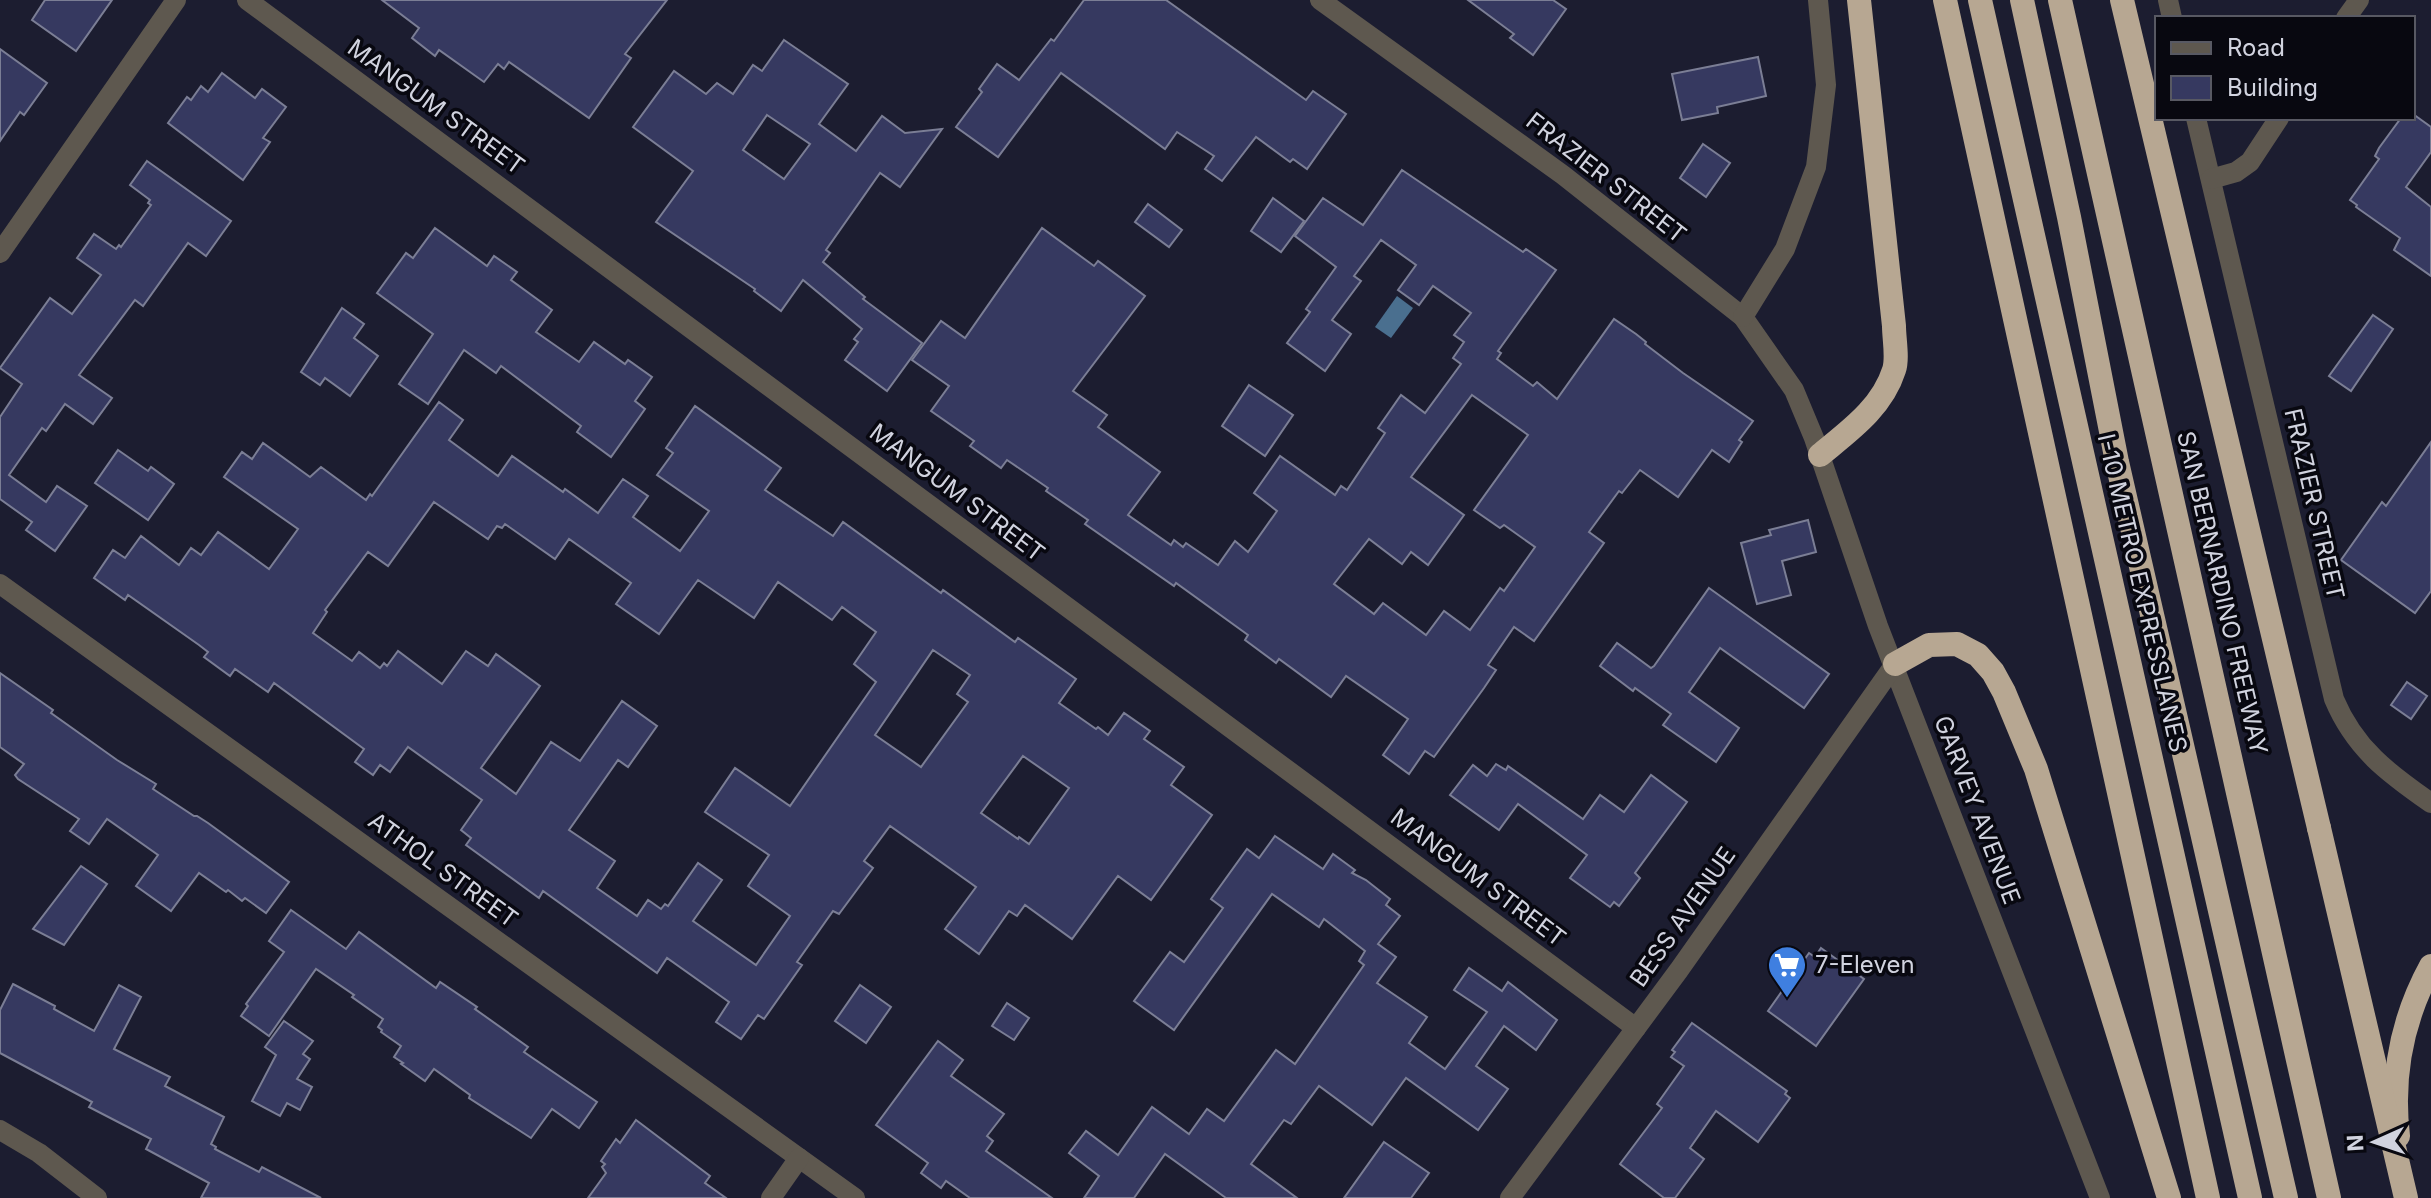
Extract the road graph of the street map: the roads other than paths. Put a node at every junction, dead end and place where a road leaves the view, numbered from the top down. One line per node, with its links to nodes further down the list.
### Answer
1 (176, 0): 14 (street)
2 (247, 0): 21 (street, MANGUM STREET)
3 (1320, 0): 15 (street, FRAZIER STREET)
4 (1818, 0): 15 (street)
5 (1859, 0): 16 (highway)
6 (1945, 0): 30 (highway)
7 (1980, 0): 31 (highway, I-10 METRO EXPRESSLANES)
8 (2022, 0): 32 (highway)
9 (2060, 0): 33 (highway, SAN BERNARDINO FREEWAY)
10 (2122, 0): 34 (highway, bridge)
11 (2196, 120): 13 (street, FRAZIER STREET)
12 (2278, 120): 13 (street)
13 (2211, 179): 19 (street, FRAZIER STREET)
14 (0, 253)
15 (1743, 317): 16 (street, FRAZIER STREET)
16 (1817, 446): 18 (street, GARVEY AVENUE)
17 (0, 584): 23 (street, ATHOL STREET)
18 (1895, 664): 21 (street, BESS AVENUE); 28 (street, GARVEY AVENUE); 29 (highway)
19 (2431, 803)
20 (2431, 966): 34 (highway)
21 (1636, 1028): 27 (street, BESS AVENUE)
22 (0, 1130): 24 (street)
23 (799, 1158): 25 (street); 26 (street, ATHOL STREET)
24 (97, 1198)
25 (771, 1198)
26 (855, 1198)
27 (1510, 1198)
28 (2100, 1198)
29 (2169, 1198)
30 (2208, 1198)
31 (2250, 1198)
32 (2286, 1198)
33 (2329, 1198)
34 (2406, 1198)

